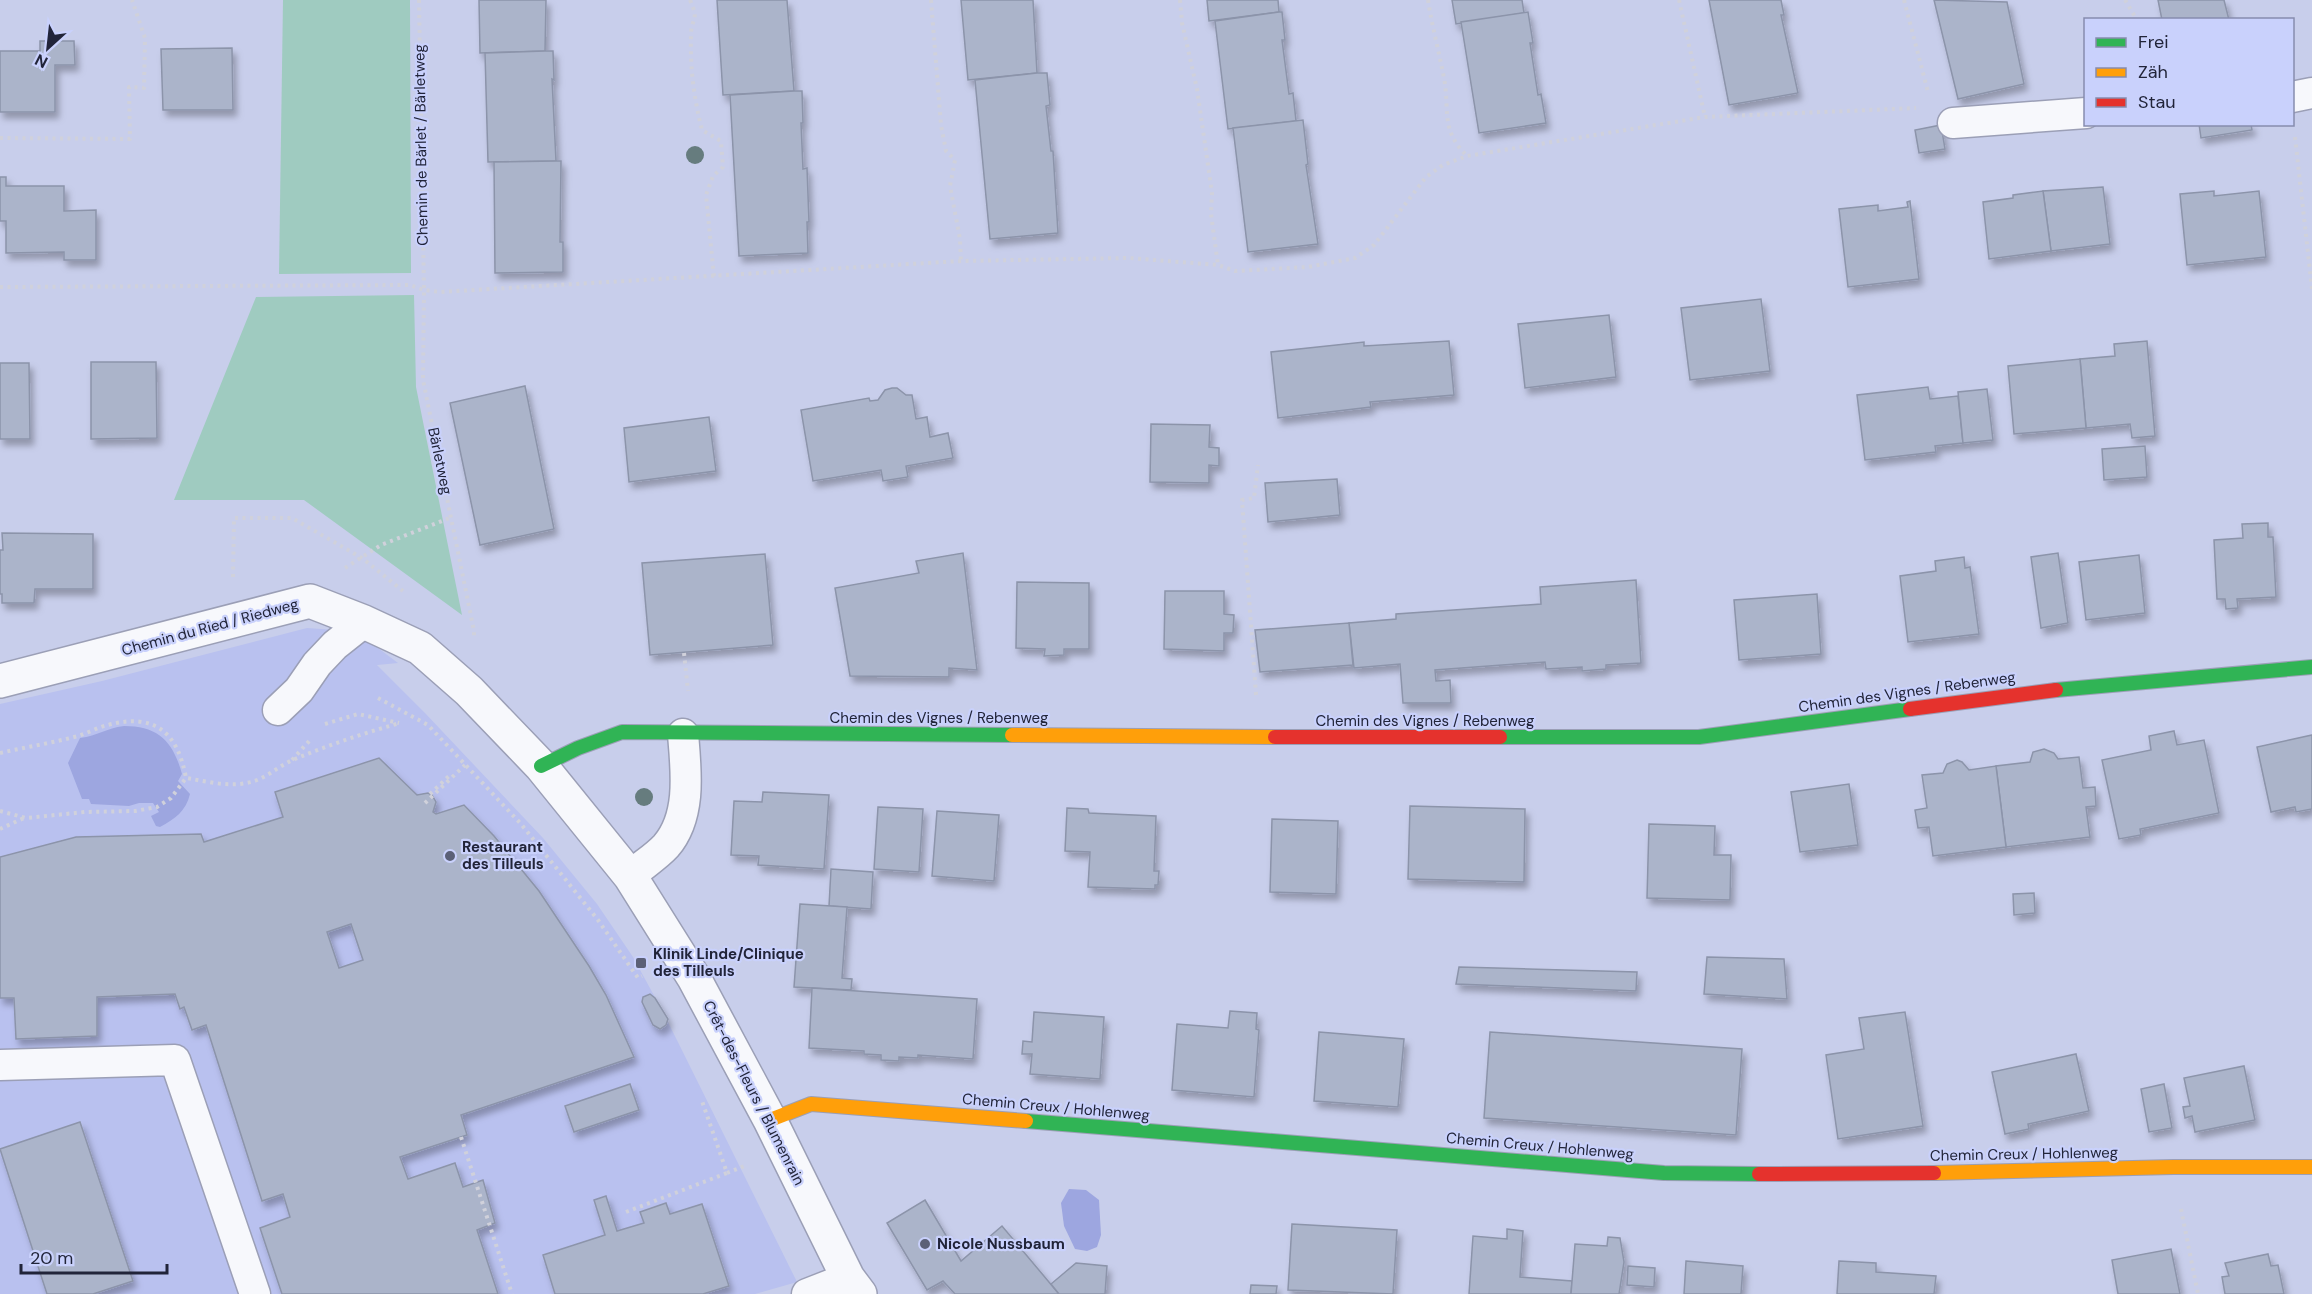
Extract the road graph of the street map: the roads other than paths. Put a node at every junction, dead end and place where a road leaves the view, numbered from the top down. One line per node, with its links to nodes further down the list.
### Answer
1 (2312, 93): 2 (lane)
2 (2294, 97)
3 (2084, 113): 4 (lane)
4 (1953, 123)
5 (364, 622): 7 (street, Chemin du Ried / Riedweg); 8 (street, Chemin du Ried / Riedweg); 9 (lane)
6 (2312, 667): 10 (street, Chemin des Vignes / Rebenweg)
7 (0, 681)
8 (469, 691): 11 (street, Crêt-des-Fleurs / Blumenrain)
9 (278, 710)
10 (683, 734): 11 (street, Chemin des Vignes / Rebenweg); 12 (lane)
11 (541, 766): 12 (street, Crêt-des-Fleurs / Blumenrain)
12 (630, 876): 14 (street, Crêt-des-Fleurs / Blumenrain)
13 (0, 1065): 17 (lane)
14 (770, 1120): 15 (street, Chemin Creux / Hohlenweg); 16 (street, Crêt-des-Fleurs / Blumenrain)
15 (2312, 1167)
16 (854, 1286): 18 (lane, Crêt-des-Fleurs / Blumenrain)
17 (255, 1294)
18 (807, 1294)

